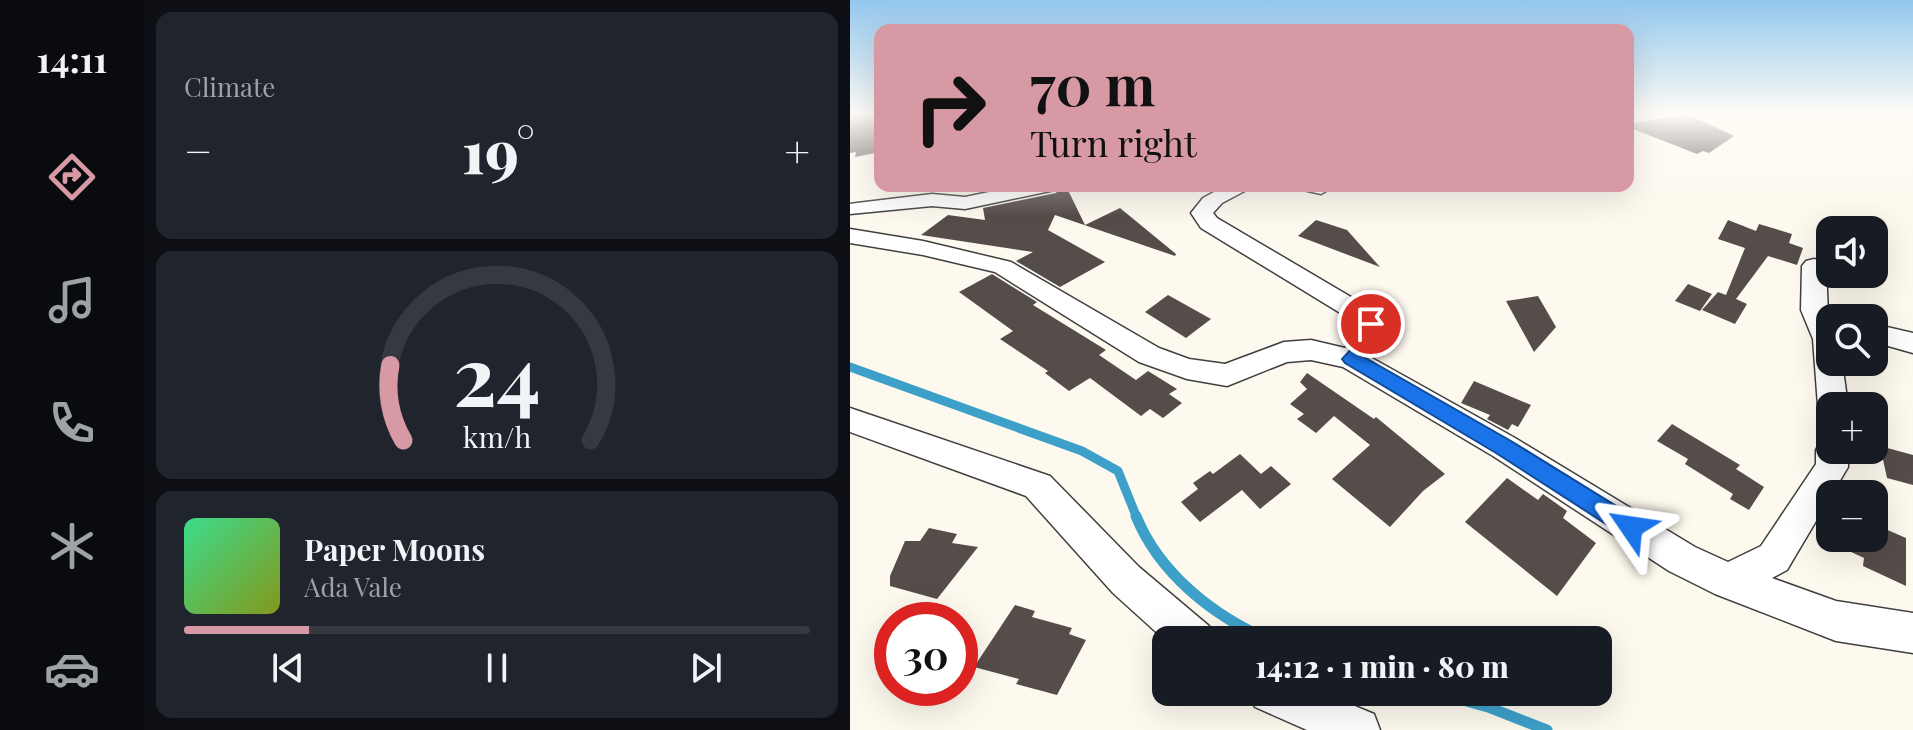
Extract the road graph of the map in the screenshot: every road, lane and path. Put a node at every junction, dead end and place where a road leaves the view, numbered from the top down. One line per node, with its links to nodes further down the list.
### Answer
1 (874, 191): 6 (street)
2 (1022, 192): 4 (street)
3 (1228, 192): 11 (street)
4 (982, 201): 5 (street); 6 (street)
5 (1016, 215)
6 (852, 221): 11 (street)
7 (1814, 266): 8 (street)
8 (1816, 312)
9 (1888, 337): 10 (street)
10 (1913, 343)
11 (1351, 359): 14 (street)
12 (850, 420): 15 (street)
13 (1832, 464): 14 (street)
14 (1728, 581): 16 (street)
15 (1179, 626)
16 (1913, 633)
17 (1302, 706): 18 (street)
18 (1358, 730)

